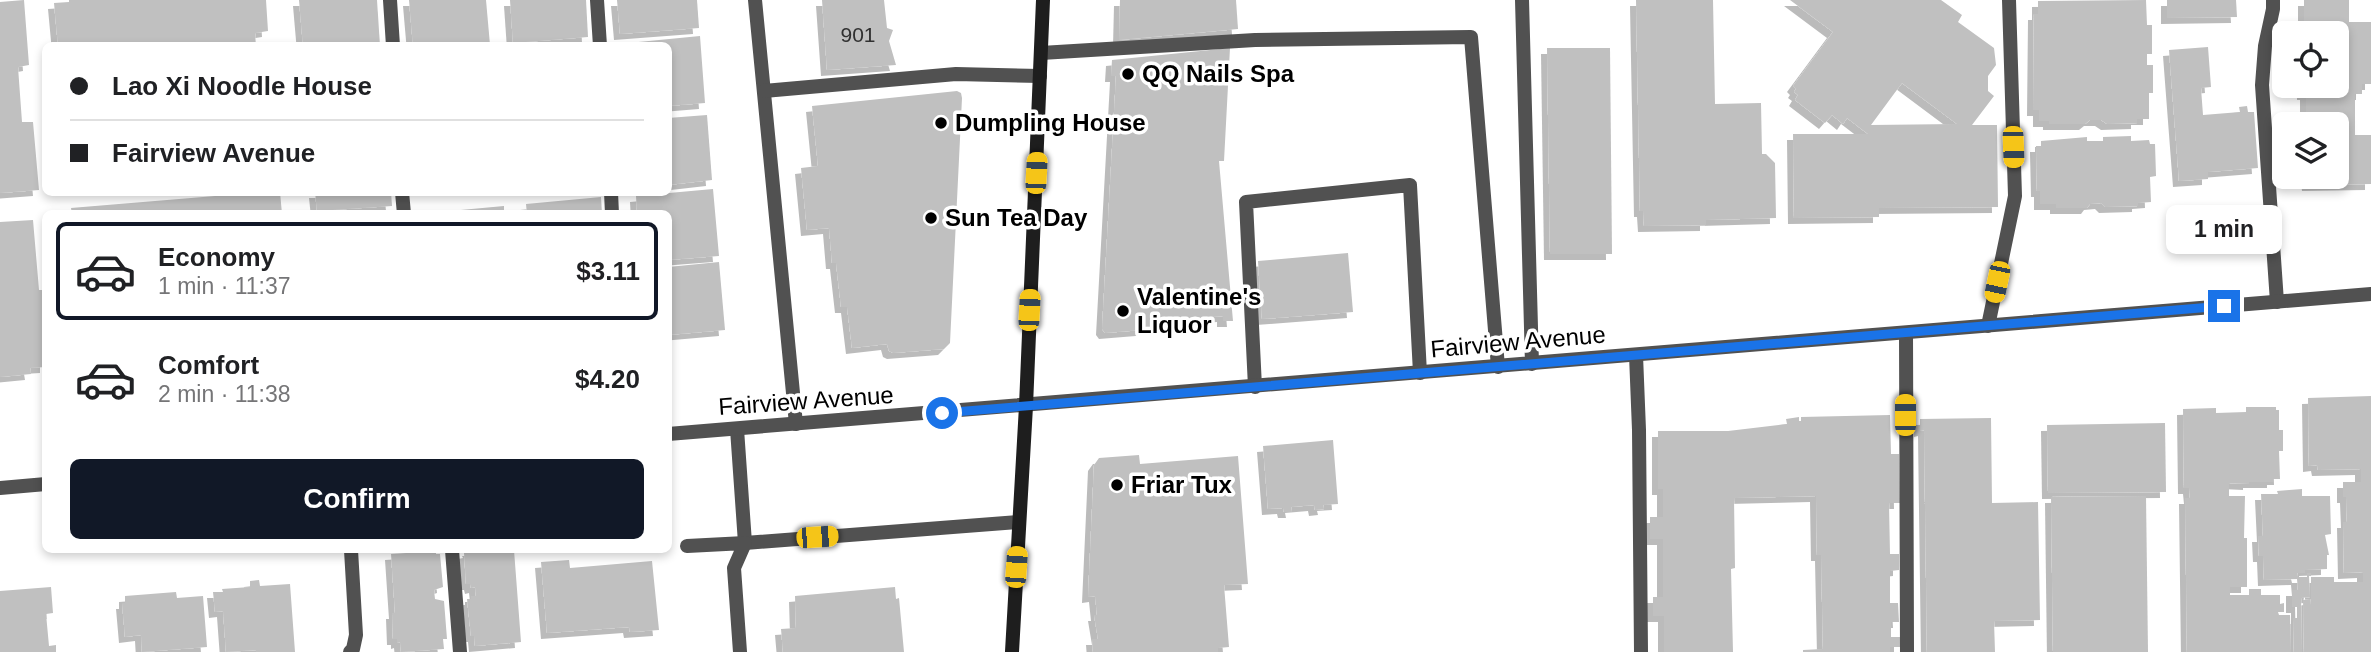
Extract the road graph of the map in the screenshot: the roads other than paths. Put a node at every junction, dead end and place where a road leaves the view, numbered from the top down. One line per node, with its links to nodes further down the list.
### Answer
1 (390, 0): 8 (street)
2 (597, 0): 9 (street)
3 (755, 0): 12 (street)
4 (1043, 0): 10 (main road)
5 (1522, 0): 18 (street)
6 (2009, 0): 15 (street)
7 (2273, 0): 14 (street)
8 (393, 42)
9 (600, 42)
10 (1041, 53): 11 (main road); 19 (street)
11 (1040, 76): 12 (street); 22 (main road)
12 (764, 91): 23 (street)
13 (2371, 294): 14 (street, Fairview Avenue)
14 (2277, 302): 15 (street, Fairview Avenue)
15 (1988, 326): 16 (street, Fairview Avenue)
16 (1906, 333): 17 (street, Fairview Avenue); 38 (street)
17 (1636, 355): 18 (street, Fairview Avenue); 37 (street)
18 (1532, 364): 19 (street, Fairview Avenue)
19 (1498, 367): 20 (street, Fairview Avenue)
20 (1420, 373): 21 (street, Fairview Avenue); 21 (street)
21 (1255, 387): 22 (street, Fairview Avenue)
22 (1026, 406): 23 (street, Fairview Avenue); 28 (main road)
23 (796, 424): 24 (street, Fairview Avenue)
24 (737, 429): 25 (street, Fairview Avenue); 29 (street)
25 (672, 434)
26 (42, 484): 27 (street)
27 (0, 488)
28 (1019, 522): 29 (street); 36 (main road)
29 (746, 543): 30 (street); 35 (street)
30 (687, 546)
31 (351, 553): 33 (street)
32 (452, 553): 34 (street)
33 (350, 652)
34 (460, 652)
35 (740, 652)
36 (1012, 652)
37 (1641, 652)
38 (1907, 652)

